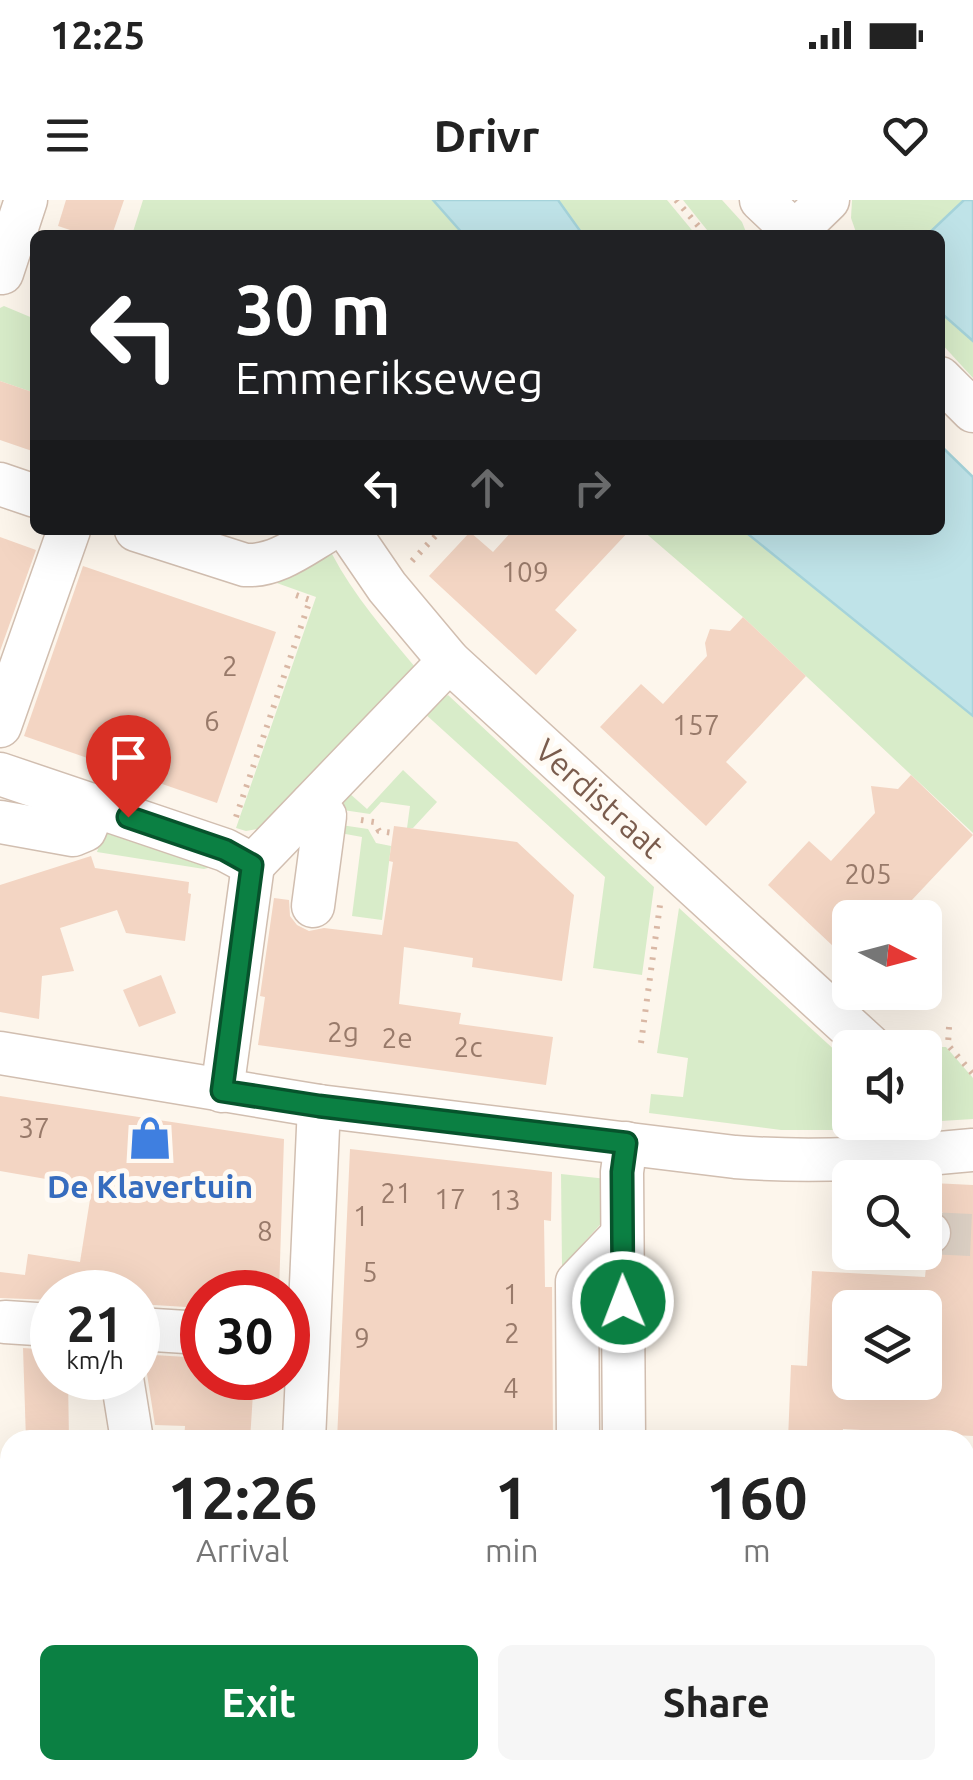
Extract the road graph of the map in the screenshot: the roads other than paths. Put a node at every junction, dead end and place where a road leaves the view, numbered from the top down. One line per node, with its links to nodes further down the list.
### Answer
1 (26, 200): 5 (street)
2 (761, 200): 4 (street)
3 (828, 200): 4 (street)
4 (792, 222)
5 (12, 278)
6 (945, 383): 7 (street)
7 (973, 411)
8 (0, 484): 9 (street)
9 (30, 494)
10 (67, 535): 15 (street)
11 (151, 535): 12 (street)
12 (319, 535)
13 (351, 535): 14 (street, Verdistraat)
14 (449, 661): 17 (street); 22 (street, Verdistraat)
15 (0, 726)
16 (0, 774): 18 (street)
17 (312, 804): 20 (street); 21 (street)
18 (95, 806): 19 (street); 20 (street)
19 (0, 822)
20 (239, 858): 24 (street)
21 (313, 906)
22 (852, 1030)
23 (0, 1053): 24 (street)
24 (222, 1091): 25 (street)
25 (319, 1106): 26 (street); 30 (street)
26 (626, 1143): 28 (street); 29 (street)
27 (973, 1150): 28 (street)
28 (881, 1154)
29 (622, 1235): 37 (street); 38 (street)
30 (304, 1270)
31 (5, 1322): 32 (street)
32 (30, 1324)
33 (126, 1400): 35 (street)
34 (302, 1400): 36 (street)
35 (130, 1430)
36 (303, 1430)
37 (578, 1430)
38 (624, 1430)

